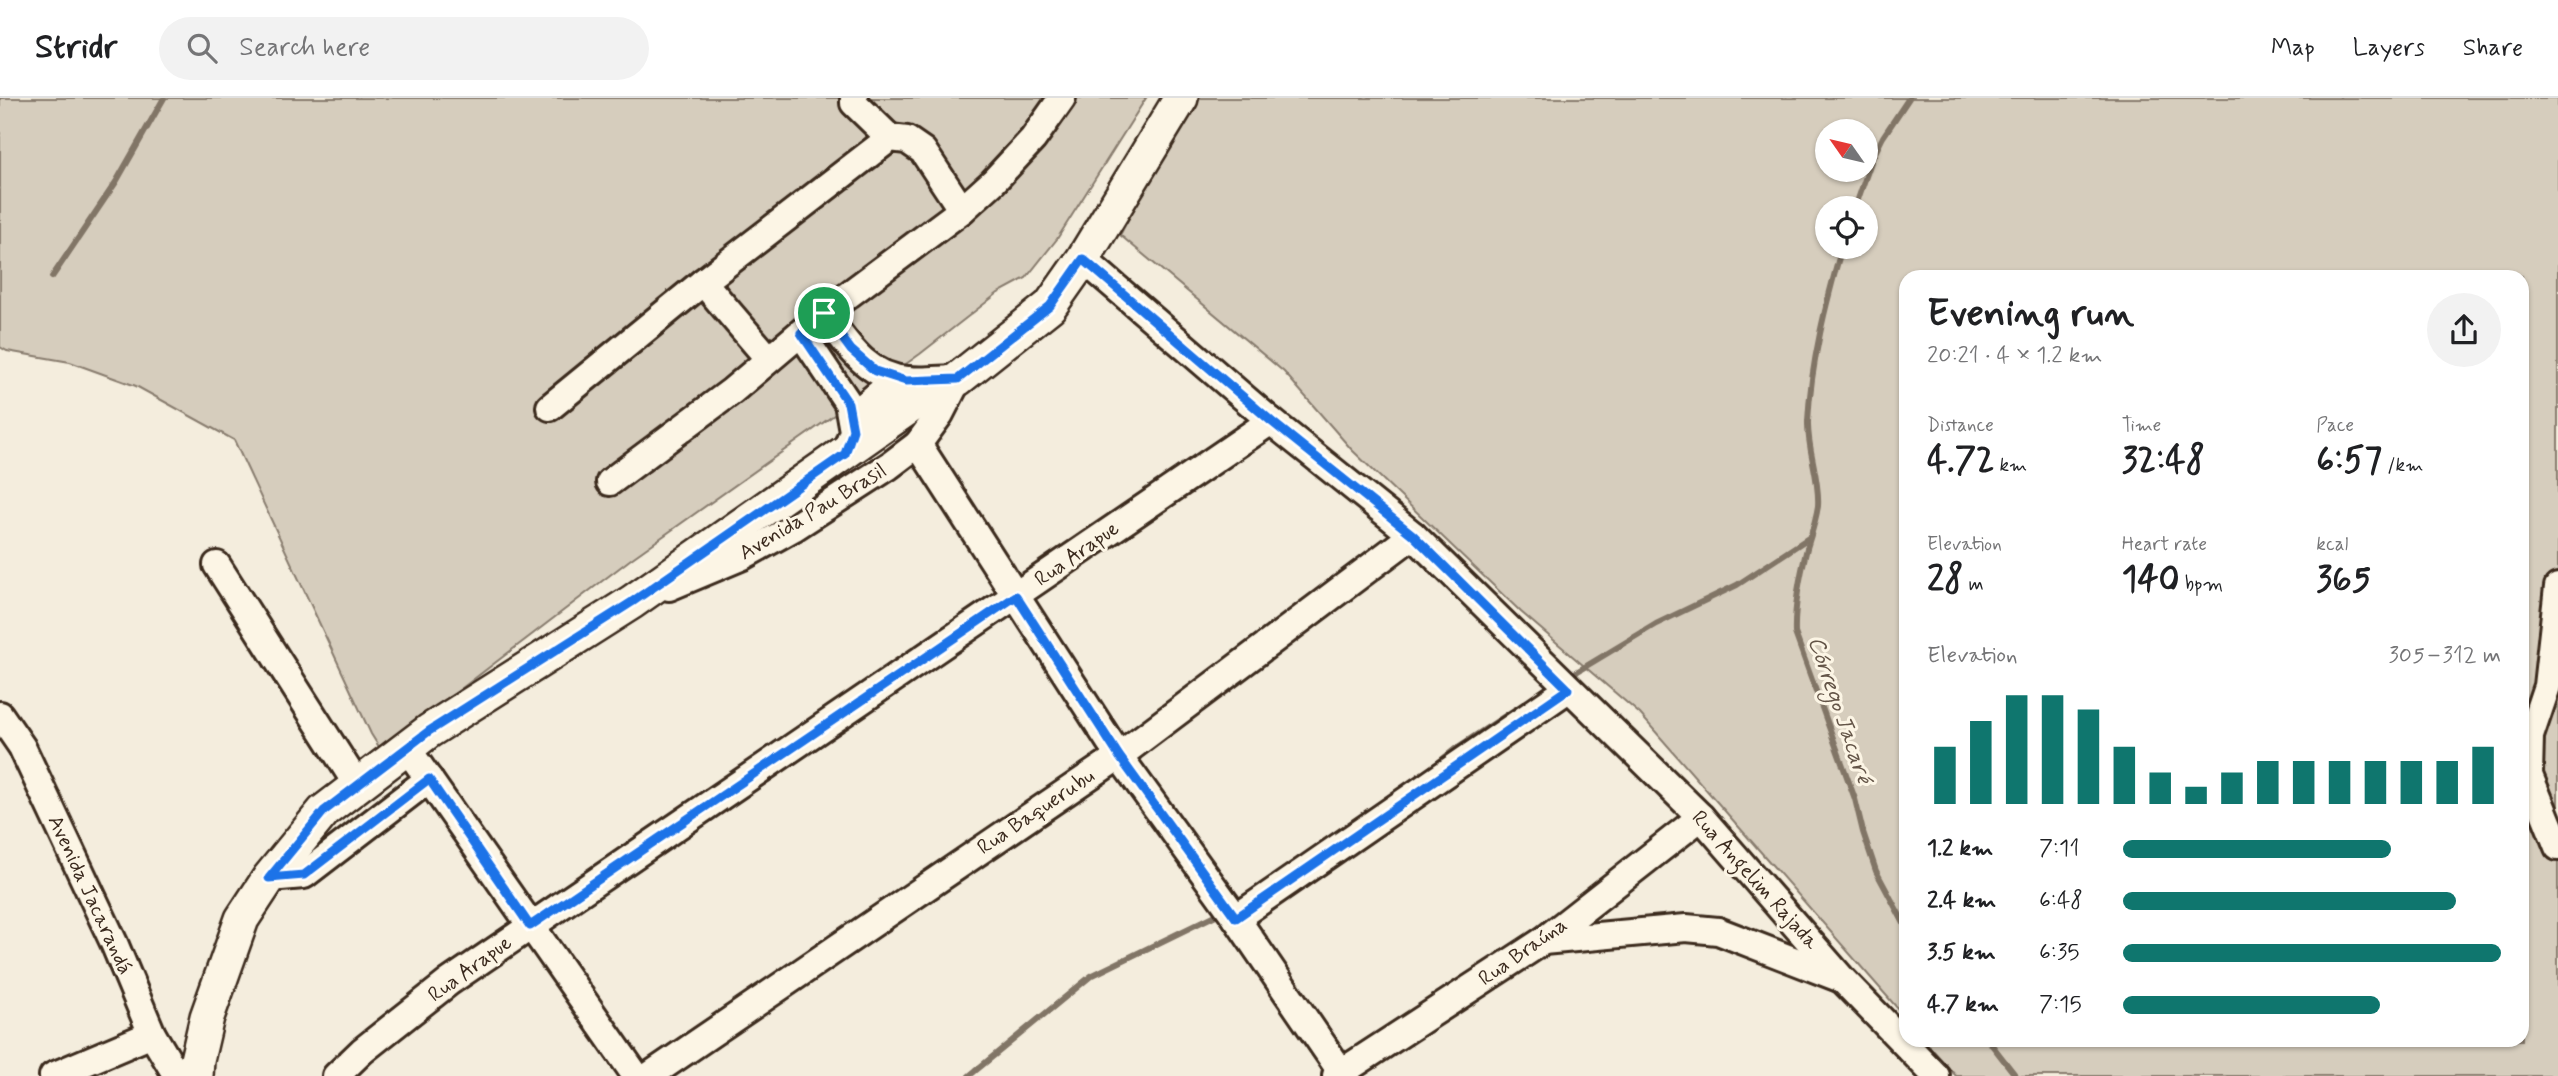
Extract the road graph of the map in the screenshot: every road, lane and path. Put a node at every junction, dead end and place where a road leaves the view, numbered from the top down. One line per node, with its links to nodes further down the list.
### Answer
1 (854, 98): 4 (street)
2 (1062, 98): 5 (street)
3 (1181, 98): 6 (main road, Avenida Pau Brasil)
4 (890, 138): 5 (street); 7 (street)
5 (962, 210): 8 (street)
6 (1083, 259): 11 (main road, Avenida Pau Brasil); 15 (street)
7 (703, 282): 10 (street); 13 (street)
8 (824, 313): 9 (street); 12 (street)
9 (801, 333): 10 (street); 14 (street)
10 (769, 359): 18 (street)
11 (958, 379): 12 (street); 16 (street, Avenida Pau Brasil); 17 (main road, Avenida Pau Brasil)
12 (906, 381): 14 (street)
13 (550, 407)
14 (851, 417): 17 (street)
15 (1271, 421): 19 (street); 22 (street, Rua Arapue)
16 (918, 444): 22 (street); 23 (street, Avenida Pau Brasil)
17 (845, 454): 23 (main road, Avenida Pau Brasil)
18 (610, 482)
19 (1413, 535): 24 (street, Rua Angelim Rajada); 27 (street, Rua Baquerubu)
20 (217, 565): 29 (street)
21 (2558, 587): 31 (street)
22 (1016, 596): 27 (street); 34 (street, Rua Arapue)
23 (632, 602): 26 (main road, Avenida Pau Brasil)
24 (1562, 682): 30 (street, Rua Angelim Rajada); 33 (street)
25 (0, 715): 37 (street, Avenida Jacarandá)
26 (407, 748): 28 (street); 29 (main road, Avenida Pau Brasil)
27 (1119, 756): 33 (street); 47 (street, Rua Baquerubu)
28 (429, 779): 32 (street); 34 (street)
29 (358, 786): 32 (main road, Avenida Pau Brasil)
30 (1701, 817): 35 (street, Rua Braúna); 36 (street, Rua Angelim Rajada)
31 (2558, 847)
32 (269, 878): 44 (main road, Avenida Pau Brasil)
33 (1230, 909): 41 (street)
34 (530, 926): 45 (street, Rua Arapue); 46 (street)
35 (1542, 941): 36 (street); 41 (street, Rua Braúna)
36 (1843, 980): 38 (street, Rua Angelim Rajada)
37 (152, 1034): 42 (street); 43 (street, Avenida Jacarandá)
38 (1899, 1043)
39 (1903, 1047): 40 (street, Rua Angelim Rajada)
40 (1926, 1073)
41 (1340, 1075)
42 (53, 1076)
43 (177, 1076)
44 (196, 1076)
45 (336, 1076)
46 (636, 1076)
47 (649, 1076)

